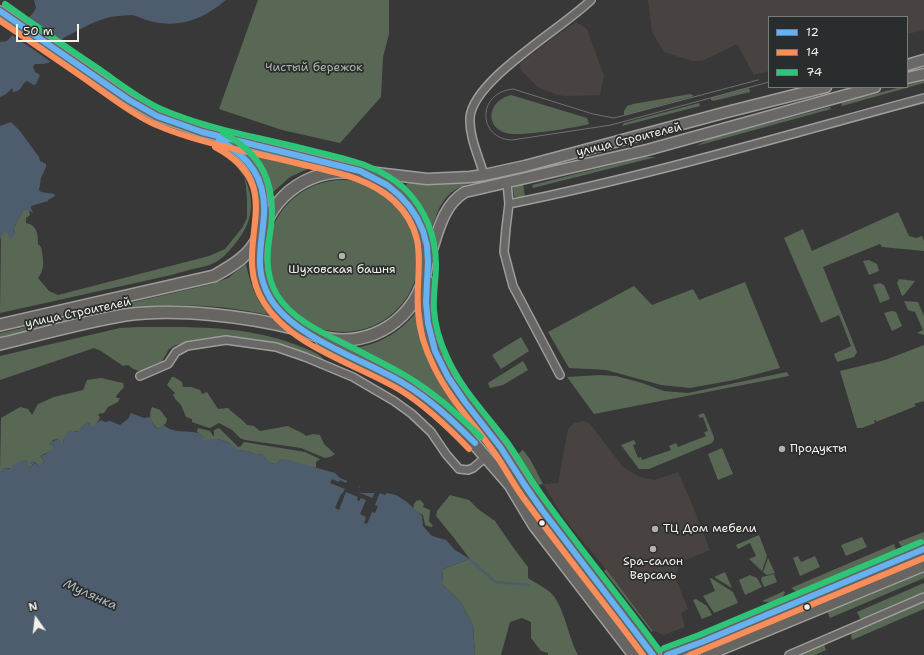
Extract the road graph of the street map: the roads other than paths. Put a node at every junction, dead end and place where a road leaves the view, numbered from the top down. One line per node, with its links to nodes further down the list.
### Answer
1 (590, 0): 12 (street)
2 (0, 11): 10 (street)
3 (924, 60): 4 (main road)
4 (908, 65)
5 (924, 74): 6 (main road)
6 (908, 78)
7 (822, 88): 12 (main road, улица Строителей)
8 (871, 88): 13 (main road, улица Строителей)
9 (924, 98): 14 (street)
10 (202, 132): 11 (street); 15 (street)
11 (358, 171): 12 (main road, улица Строителей); 15 (main road, улица Строителей); 16 (main road)
12 (484, 175)
13 (507, 183): 14 (street); 16 (main road, улица Строителей)
14 (509, 204): 20 (street)
15 (261, 231): 17 (main road, улица Строителей); 18 (main road)
16 (428, 264): 18 (main road); 27 (main road)
17 (0, 326)
18 (306, 332): 19 (main road, улица Строителей); 22 (main road)
19 (0, 344)
20 (560, 375)
21 (140, 376): 22 (street)
22 (486, 457): 26 (main road)
23 (924, 549): 28 (main road)
24 (924, 565): 29 (main road)
25 (924, 597): 30 (street)
26 (634, 655)
27 (653, 655)
28 (667, 655)
29 (706, 655)
30 (789, 655)

